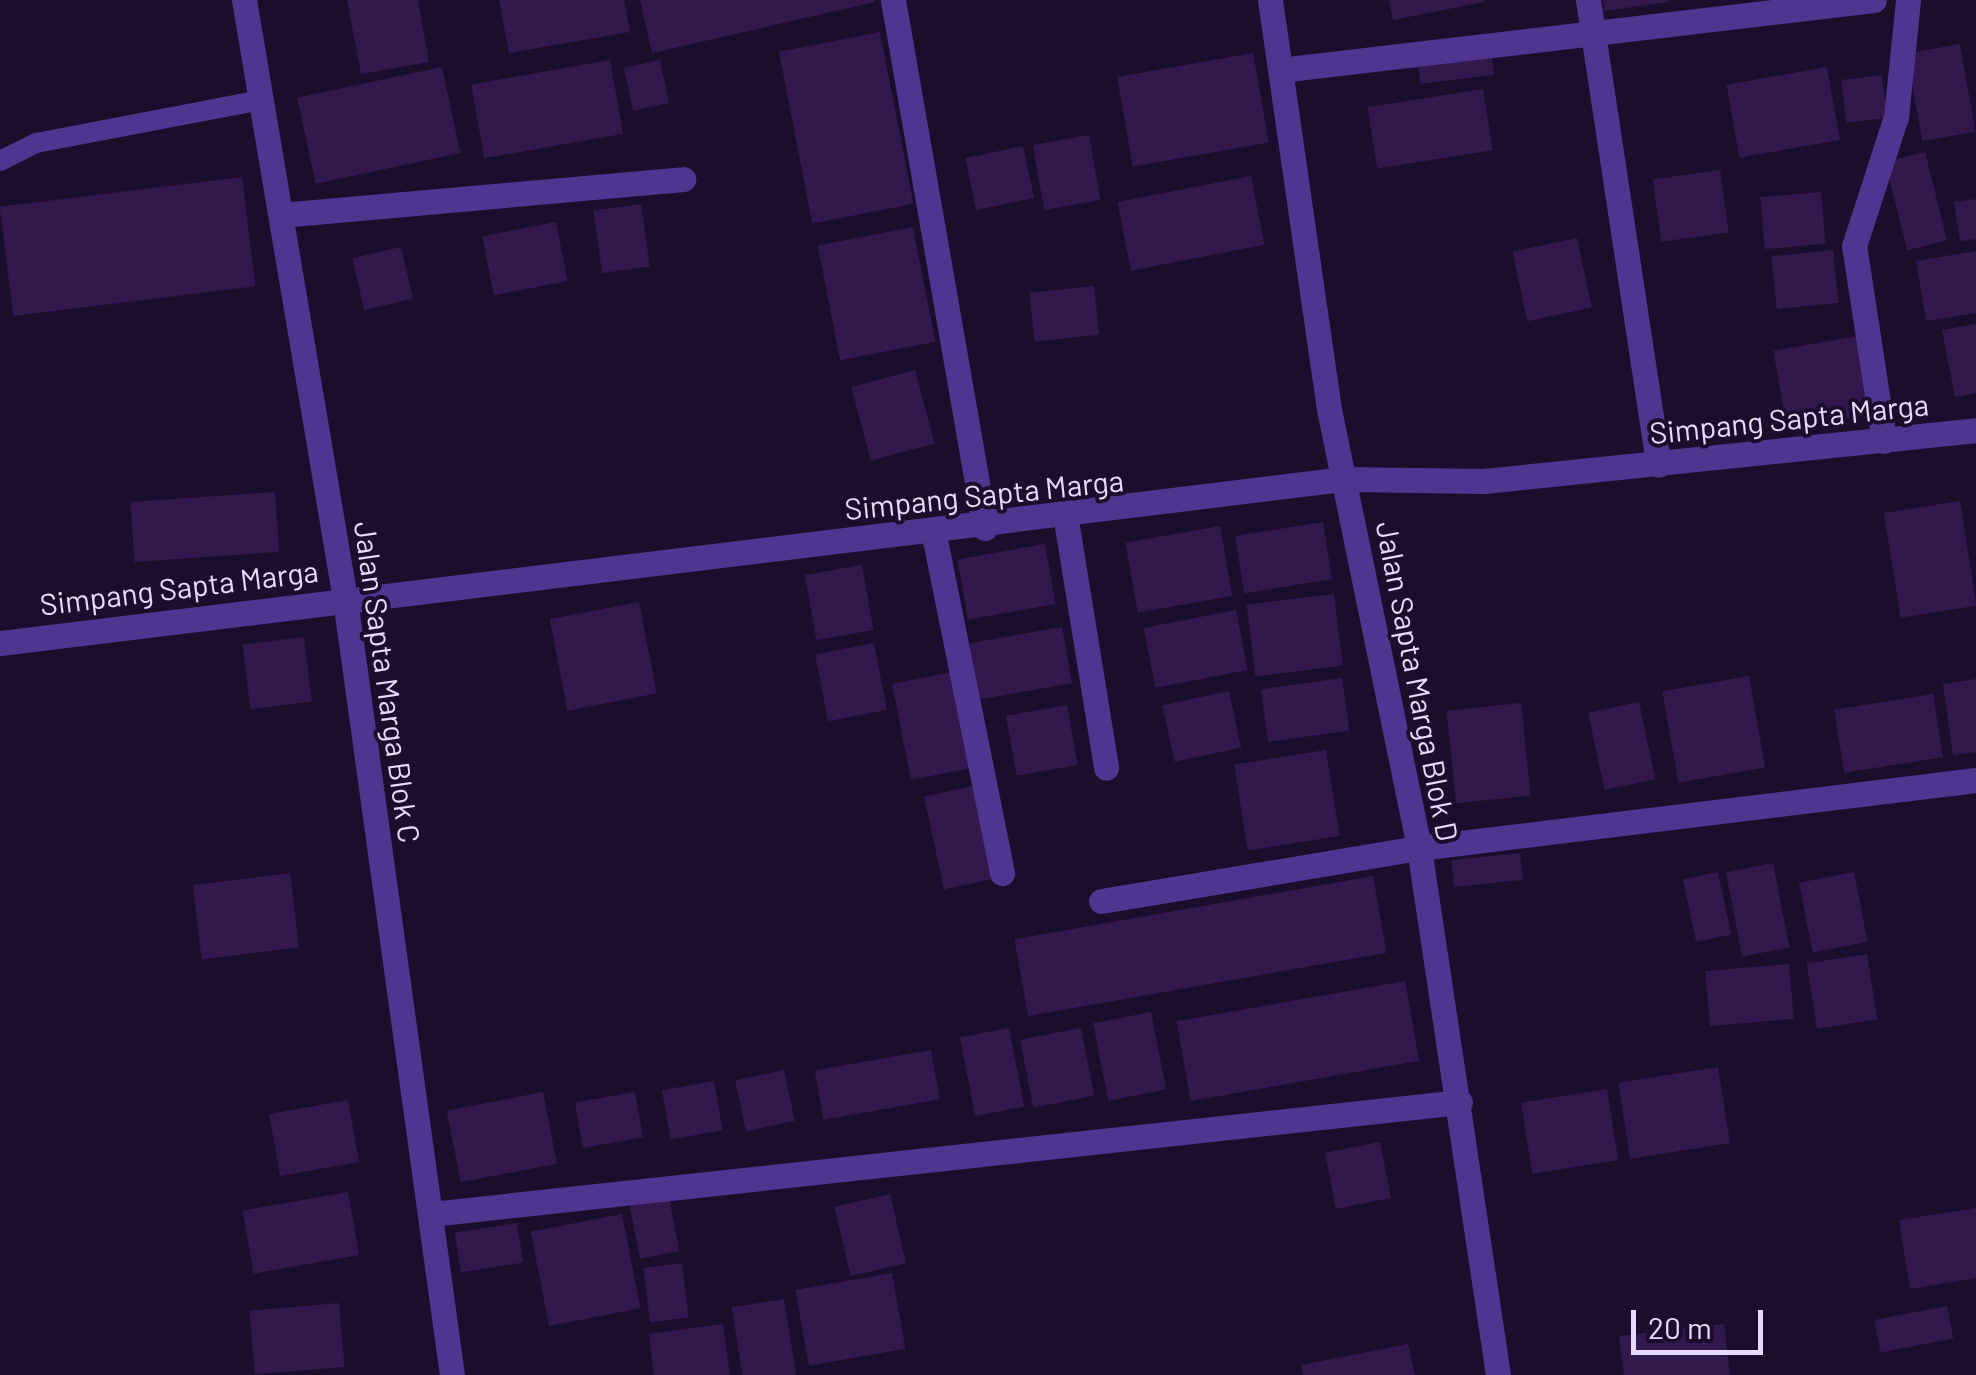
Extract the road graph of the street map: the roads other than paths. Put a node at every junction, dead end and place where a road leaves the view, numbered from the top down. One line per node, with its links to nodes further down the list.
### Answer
1 (244, 0): 9 (street, Jalan Sapta Marga Blok C)
2 (893, 0): 18 (street)
3 (1270, 0): 8 (street, Jalan Sapta Marga Blok D)
4 (1588, 0): 7 (street)
5 (1874, 0): 7 (street)
6 (1908, 0): 14 (street)
7 (1593, 28): 8 (street); 15 (street)
8 (1280, 70): 16 (street, Jalan Sapta Marga Blok D)
9 (261, 100): 10 (lane); 12 (street, Jalan Sapta Marga Blok C)
10 (0, 161)
11 (683, 179): 12 (street)
12 (281, 216): 20 (street, Jalan Sapta Marga Blok C)
13 (1976, 430): 14 (street, Simpang Sapta Marga)
14 (1884, 441): 15 (street, Simpang Sapta Marga)
15 (1658, 466): 16 (street, Simpang Sapta Marga)
16 (1344, 479): 17 (street, Simpang Sapta Marga); 24 (street, Jalan Sapta Marga Blok D)
17 (1066, 520): 18 (street, Simpang Sapta Marga); 22 (street)
18 (985, 528): 19 (street, Simpang Sapta Marga)
19 (934, 535): 20 (street, Simpang Sapta Marga); 25 (street)
20 (346, 599): 21 (street, Simpang Sapta Marga); 28 (street, Jalan Sapta Marga Blok C)
21 (0, 643)
22 (1106, 768)
23 (1976, 780): 24 (street)
24 (1419, 848): 26 (street); 27 (street, Jalan Sapta Marga Blok D)
25 (1002, 873)
26 (1101, 902)
27 (1460, 1102): 28 (street); 30 (street, Jalan Sapta Marga Blok D)
28 (431, 1214): 29 (street, Jalan Sapta Marga Blok C)
29 (452, 1375)
30 (1498, 1375)

